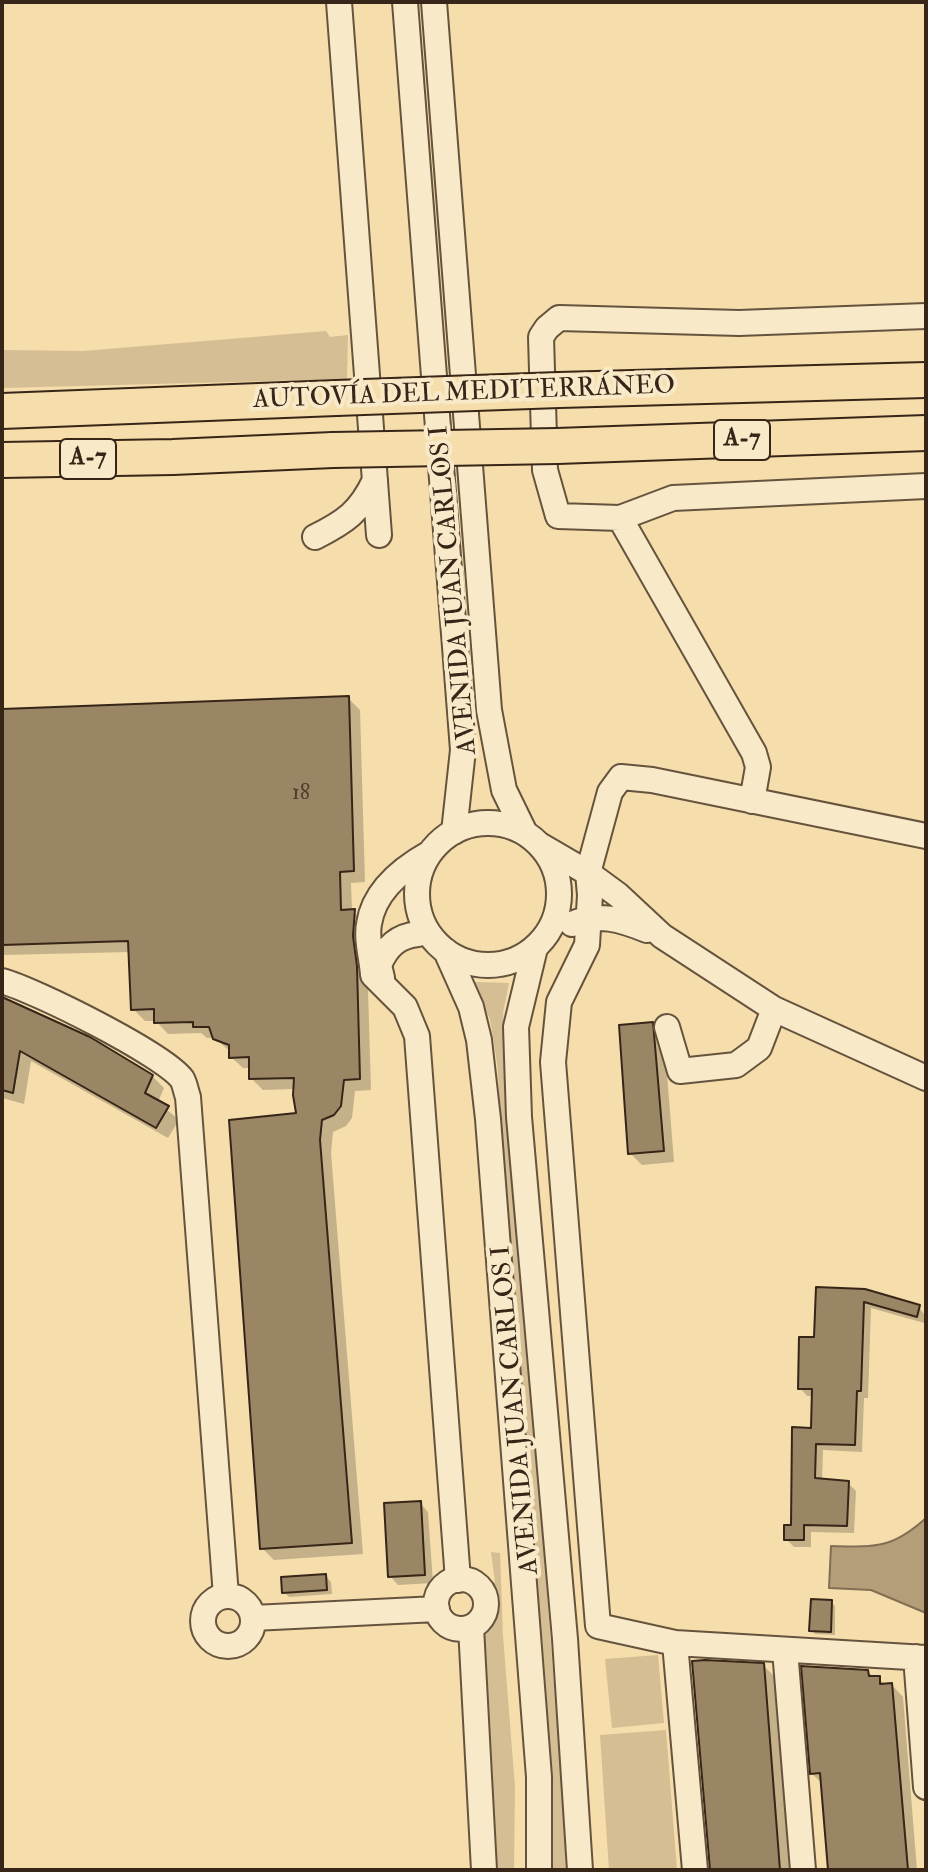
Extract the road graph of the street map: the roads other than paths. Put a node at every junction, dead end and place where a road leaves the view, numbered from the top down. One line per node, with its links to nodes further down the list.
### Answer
1 (339, 2): 13 (street)
2 (405, 2): 19 (street, AVENIDA JUAN CARLOS I)
3 (434, 2): 21 (street, AVENIDA JUAN CARLOS I)
4 (926, 316): 15 (street)
5 (926, 380): 7 (highway, AUTOVÍA DEL MEDITERRÁNEO / A-7, bridge)
6 (2, 399): 7 (highway)
7 (135, 405): 8 (highway, AUTOVÍA DEL MEDITERRÁNEO / A-7)
8 (2, 411)
9 (926, 433): 10 (highway, AUTOVÍA DEL MEDITERRÁNEO / A-7, bridge)
10 (173, 457): 11 (highway, AUTOVÍA DEL MEDITERRÁNEO / A-7); 12 (highway)
11 (2, 460)
12 (2, 475)
13 (375, 480): 16 (street); 17 (street)
14 (926, 486): 15 (street)
15 (620, 518): 18 (street)
16 (379, 535)
17 (315, 537)
18 (752, 801): 20 (street); 23 (street)
19 (454, 832): 21 (street); 22 (street)
20 (926, 836)
21 (533, 839): 23 (street); 27 (street)
22 (430, 853): 28 (street); 30 (street)
23 (588, 873): 24 (street); 26 (street)
24 (587, 918): 26 (street); 27 (street); 39 (street)
25 (418, 934): 30 (street)
26 (662, 936): 31 (street)
27 (539, 944): 28 (street); 45 (street, AVENIDA JUAN CARLOS I)
28 (446, 951): 44 (street)
29 (2, 981): 35 (street)
30 (388, 991): 34 (street)
31 (774, 1009): 32 (street); 33 (street)
32 (667, 1027)
33 (926, 1078)
34 (458, 1580): 36 (street); 38 (street)
35 (226, 1596): 37 (street); 37 (street)
36 (437, 1609): 37 (street); 38 (street)
37 (253, 1618)
38 (471, 1627): 43 (street)
39 (675, 1643): 40 (street); 46 (street)
40 (785, 1650): 41 (street); 47 (street)
41 (921, 1658): 42 (street)
42 (926, 1787)
43 (484, 1870)
44 (539, 1870)
45 (580, 1870)
46 (695, 1870)
47 (803, 1870)

